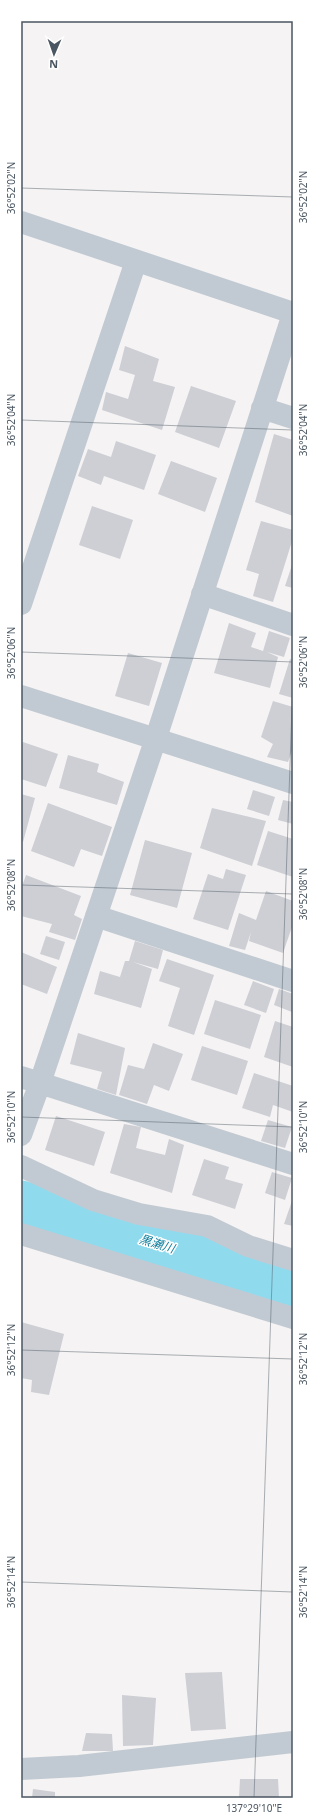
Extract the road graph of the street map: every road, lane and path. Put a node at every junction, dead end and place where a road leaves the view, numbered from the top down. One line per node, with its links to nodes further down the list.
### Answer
1 (21, 222): 2 (street)
2 (136, 261): 3 (street); 7 (street)
3 (292, 323): 4 (street)
4 (262, 408): 5 (street); 6 (street)
5 (293, 418)
6 (202, 594): 8 (street); 10 (street)
7 (21, 604)
8 (293, 625)
9 (21, 696): 10 (street)
10 (156, 738): 11 (street); 12 (street)
11 (293, 783)
12 (96, 916): 13 (street); 14 (street)
13 (293, 981)
14 (31, 1080): 15 (street); 16 (street)
15 (21, 1135)
16 (293, 1164)
17 (21, 1166): 19 (street)
18 (21, 1234): 20 (street)
19 (293, 1260)
20 (293, 1318)
21 (293, 1742): 22 (street)
22 (21, 1769)

